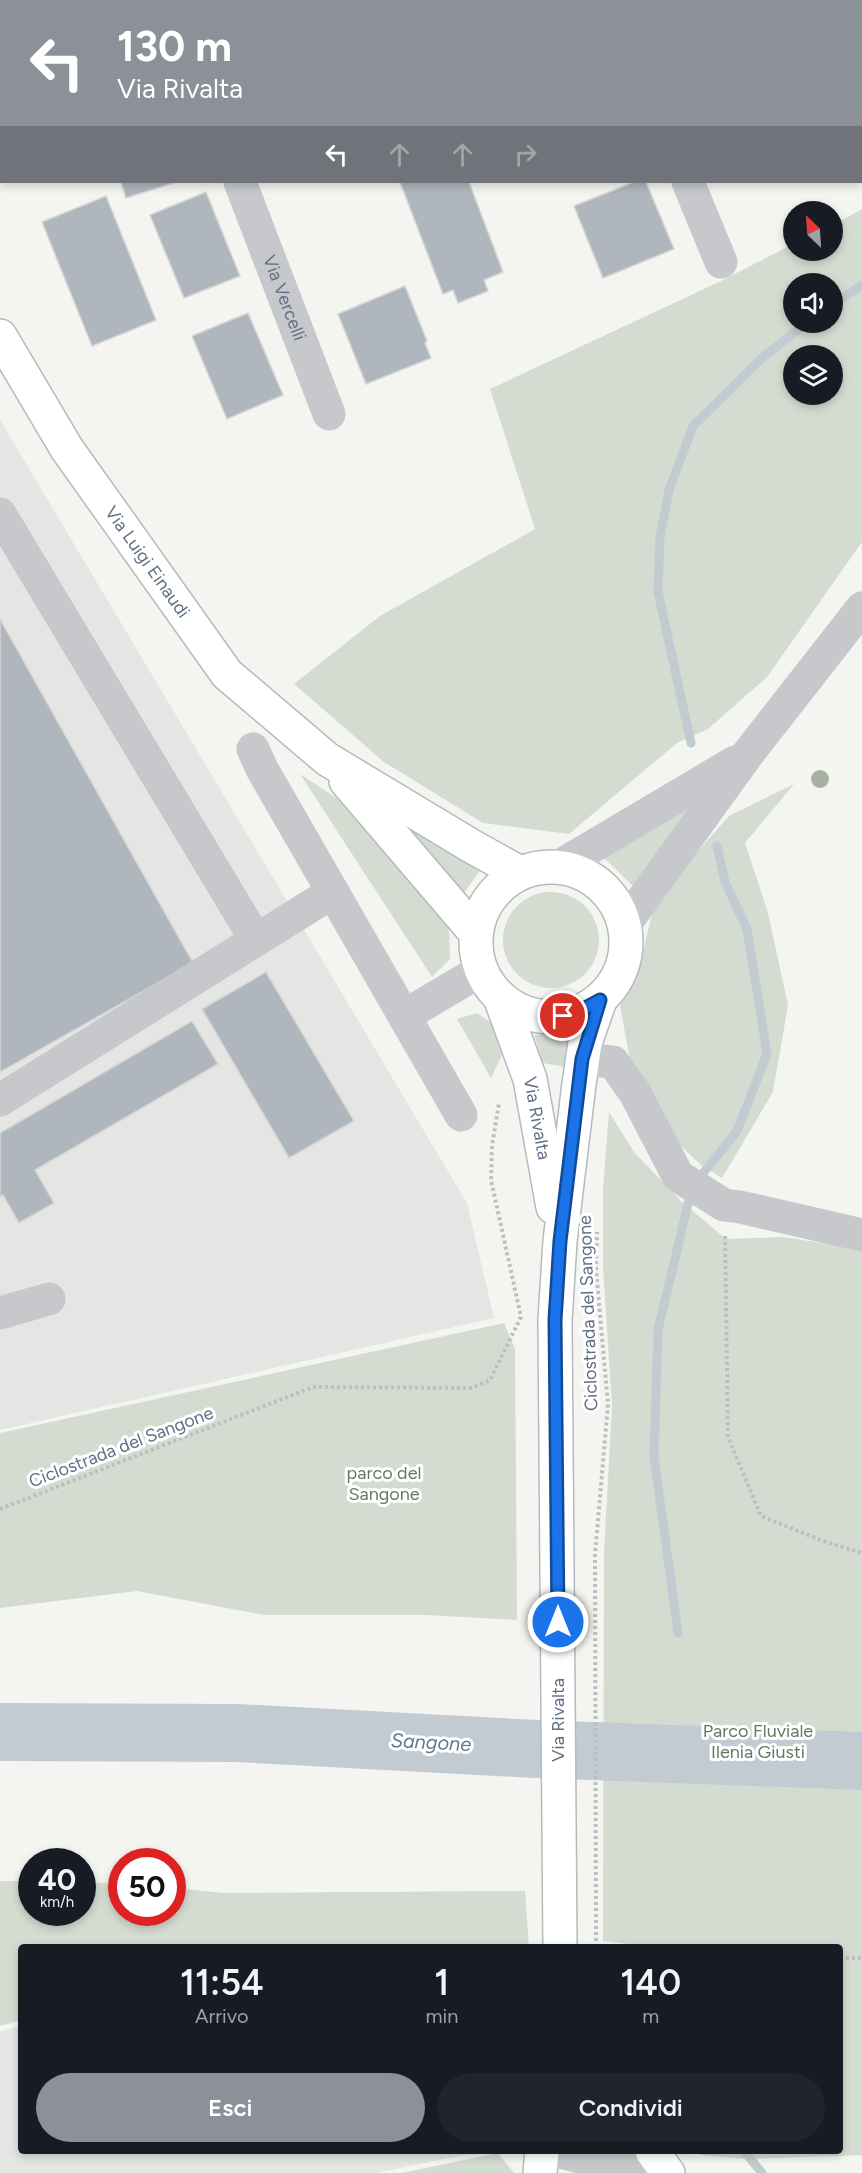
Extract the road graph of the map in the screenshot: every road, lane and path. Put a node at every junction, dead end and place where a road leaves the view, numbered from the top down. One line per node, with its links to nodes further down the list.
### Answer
1 (240, 183): 5 (street, Via Vercelli)
2 (688, 183): 3 (street)
3 (721, 262)
4 (0, 336): 10 (main road, Via Luigi Einaudi)
5 (329, 414)
6 (0, 514): 16 (street)
7 (862, 608): 9 (street)
8 (253, 748): 13 (street)
9 (747, 755): 11 (street); 14 (street)
10 (327, 759): 12 (main road, Via Luigi Einaudi); 15 (main road, Via Luigi Einaudi)
11 (558, 867): 12 (main road, Via Rivalta); 14 (main road, Via Rivalta)
12 (520, 873): 15 (main road, Via Rivalta)
13 (333, 892): 16 (street); 20 (street)
14 (625, 924): 19 (main road, Via Rivalta)
15 (476, 932): 17 (main road, Via Rivalta)
16 (256, 940): 23 (street)
17 (480, 971): 18 (main road, Via Rivalta); 20 (street)
18 (501, 1000): 19 (main road, Via Rivalta); 22 (main road, Via Rivalta)
19 (600, 1000): 21 (main road, Via Rivalta)
20 (404, 1016): 24 (street)
21 (582, 1059): 25 (street); 28 (main road, Via Rivalta)
22 (530, 1079): 28 (main road, Via Rivalta); 31 (path, Ciclostrada del Sangone)
23 (0, 1100)
24 (461, 1115)
25 (724, 1205): 27 (street); 32 (path)
26 (597, 1222): 34 (path, Ciclostrada del Sangone)
27 (862, 1235)
28 (560, 1241): 33 (main road, Via Rivalta)
29 (49, 1299): 30 (street)
30 (0, 1313)
31 (0, 1509)
32 (862, 1553)
33 (560, 1939)
34 (596, 1944)
35 (843, 1958): 36 (path)
36 (862, 1958)
37 (542, 2154): 40 (main road)
38 (568, 2154): 41 (street)
39 (654, 2154): 42 (main road)
40 (540, 2173)
41 (635, 2173)
42 (668, 2173)

